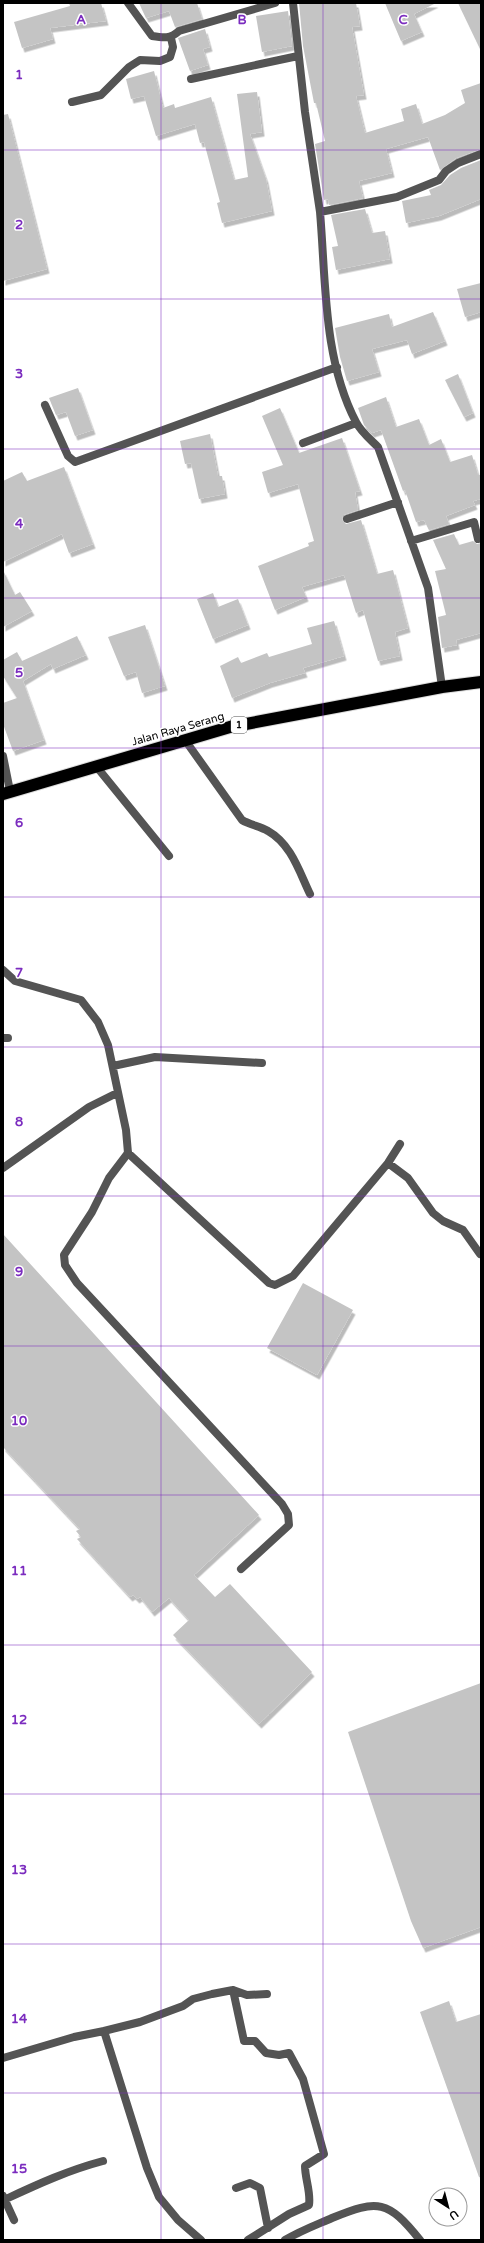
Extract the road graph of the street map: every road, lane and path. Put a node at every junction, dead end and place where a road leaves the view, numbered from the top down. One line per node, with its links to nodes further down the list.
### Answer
1 (128, 3): 4 (street)
2 (274, 3): 4 (street)
3 (293, 3): 5 (street)
4 (171, 38): 7 (street)
5 (298, 56): 6 (street); 9 (street)
6 (191, 79)
7 (72, 102)
8 (481, 154): 9 (street)
9 (320, 212): 10 (street)
10 (337, 367): 11 (street); 12 (street)
11 (45, 405)
12 (356, 422): 13 (street); 14 (street)
13 (303, 443)
14 (398, 502): 15 (street); 17 (street)
15 (348, 519)
16 (478, 539): 17 (street)
17 (410, 541): 19 (street)
18 (481, 682): 19 (highway, Jalan Raya Serang / 1)
19 (442, 687): 20 (highway, Jalan Raya Serang / 1)
20 (184, 740): 22 (highway, Jalan Raya Serang / 1); 25 (street)
21 (3, 756): 23 (street)
22 (96, 766): 23 (highway, Jalan Raya Serang / 1); 24 (street)
23 (7, 793)
24 (169, 856)
25 (310, 894)
26 (3, 970): 28 (street)
27 (262, 1063): 28 (street)
28 (113, 1066): 29 (street)
29 (117, 1093): 31 (street); 33 (street)
30 (400, 1144): 32 (street)
31 (128, 1153): 32 (street); 35 (street)
32 (388, 1163): 34 (street)
33 (3, 1168)
34 (480, 1254)
35 (241, 1569)
36 (233, 1990): 37 (street); 38 (street); 44 (street)
37 (267, 1994)
38 (104, 2031): 39 (street); 45 (street)
39 (3, 2058)
40 (103, 2161): 42 (street)
41 (236, 2188): 44 (street)
42 (4, 2197): 43 (street)
43 (14, 2220)
44 (268, 2228): 46 (street)
45 (201, 2240)
46 (248, 2240)
47 (285, 2240): 48 (street)
48 (420, 2240)

